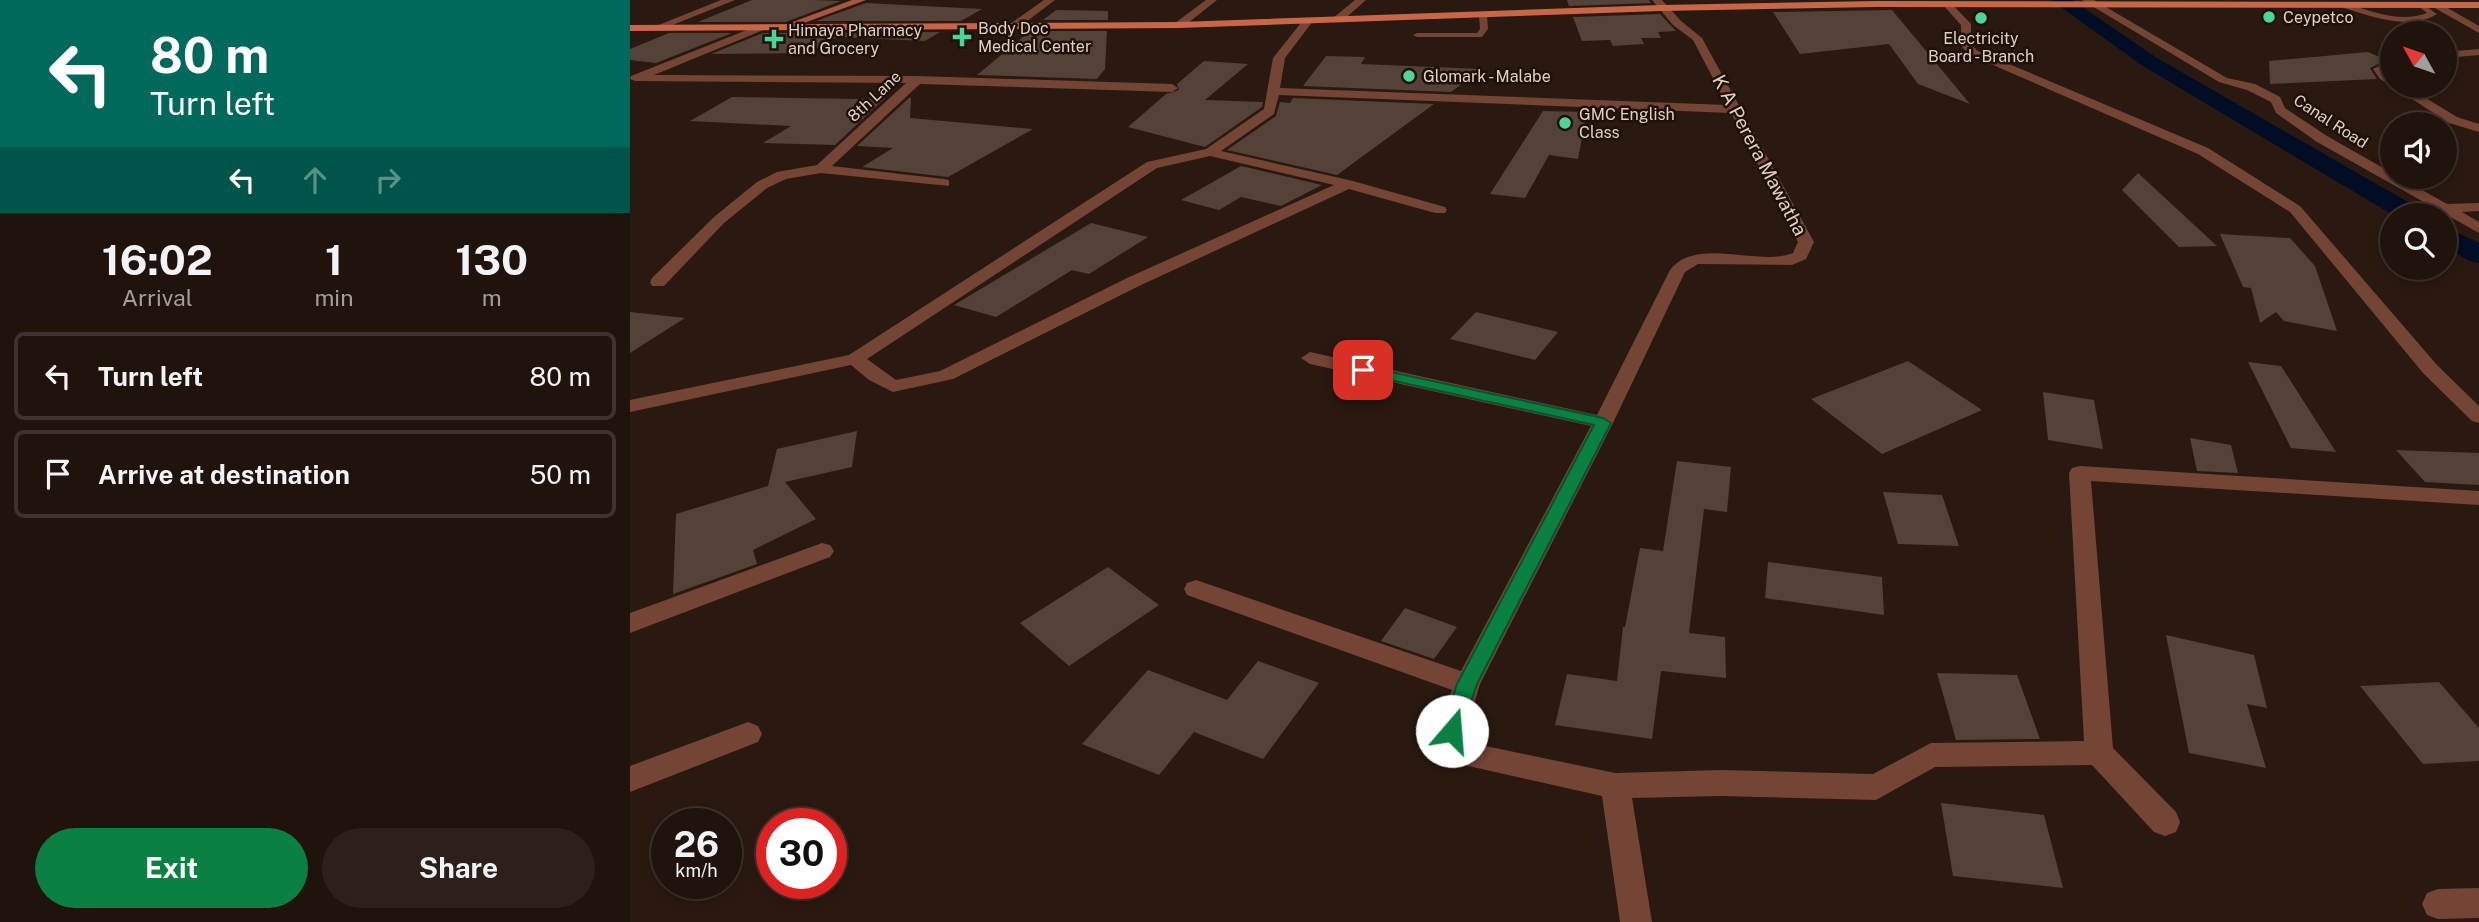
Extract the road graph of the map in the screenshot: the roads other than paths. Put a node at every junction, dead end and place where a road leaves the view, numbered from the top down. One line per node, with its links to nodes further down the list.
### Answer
1 (730, 0): 22 (street)
2 (861, 0): 20 (street)
3 (1050, 0): 18 (street)
4 (1212, 0): 17 (street)
5 (1361, 0): 15 (street)
6 (1964, 2): 7 (main road); 11 (main road)
7 (2016, 2): 8 (main road)
8 (2087, 2): 9 (main road); 38 (street, Canal Road)
9 (2348, 3): 12 (main road)
10 (1659, 4): 11 (main road); 14 (main road); 31 (street, K A Perera Mawatha)
11 (1947, 4): 48 (street)
12 (2436, 5): 13 (main road); 23 (street)
13 (2479, 5)
14 (1483, 15): 15 (main road); 24 (lane)
15 (1337, 20): 16 (main road)
16 (1308, 22): 17 (main road); 29 (street)
17 (1179, 25): 18 (main road)
18 (1014, 26): 20 (main road)
19 (762, 27): 20 (main road); 22 (main road); 27 (street, 8th Lane)
20 (784, 27)
21 (630, 28): 22 (main road)
22 (656, 28)
23 (2479, 30)
24 (1417, 35)
25 (2479, 52): 26 (street)
26 (2457, 54)
27 (917, 80): 28 (street); 35 (street, 8th Lane)
28 (1172, 88)
29 (1272, 91): 31 (street); 34 (street)
30 (2417, 98): 32 (street)
31 (1735, 109): 49 (street, K A Perera Mawatha)
32 (2476, 128): 33 (street)
33 (2457, 129)
34 (1210, 152): 37 (street); 46 (street)
35 (821, 169): 36 (street); 44 (street)
36 (944, 183)
37 (1348, 184): 41 (street); 46 (street)
38 (2435, 203)
39 (2479, 207): 40 (street)
40 (2457, 208)
41 (1440, 210)
42 (2457, 215): 43 (street, Canal Road)
43 (2479, 228)
44 (658, 282)
45 (1310, 358): 49 (street)
46 (855, 359): 47 (street)
47 (630, 406)
48 (2479, 417)
49 (1603, 423): 54 (street, K A Perera Mawatha)
50 (2479, 498): 56 (street)
51 (822, 551): 53 (street)
52 (1196, 589): 54 (street)
53 (630, 622)
54 (1467, 684): 58 (street, K A Perera Mawatha)
55 (748, 734): 57 (street)
56 (2099, 753): 58 (street); 59 (street)
57 (630, 779)
58 (1615, 786): 62 (street)
59 (2165, 822)
60 (2438, 904): 61 (street)
61 (2479, 904)
62 (1636, 922)

